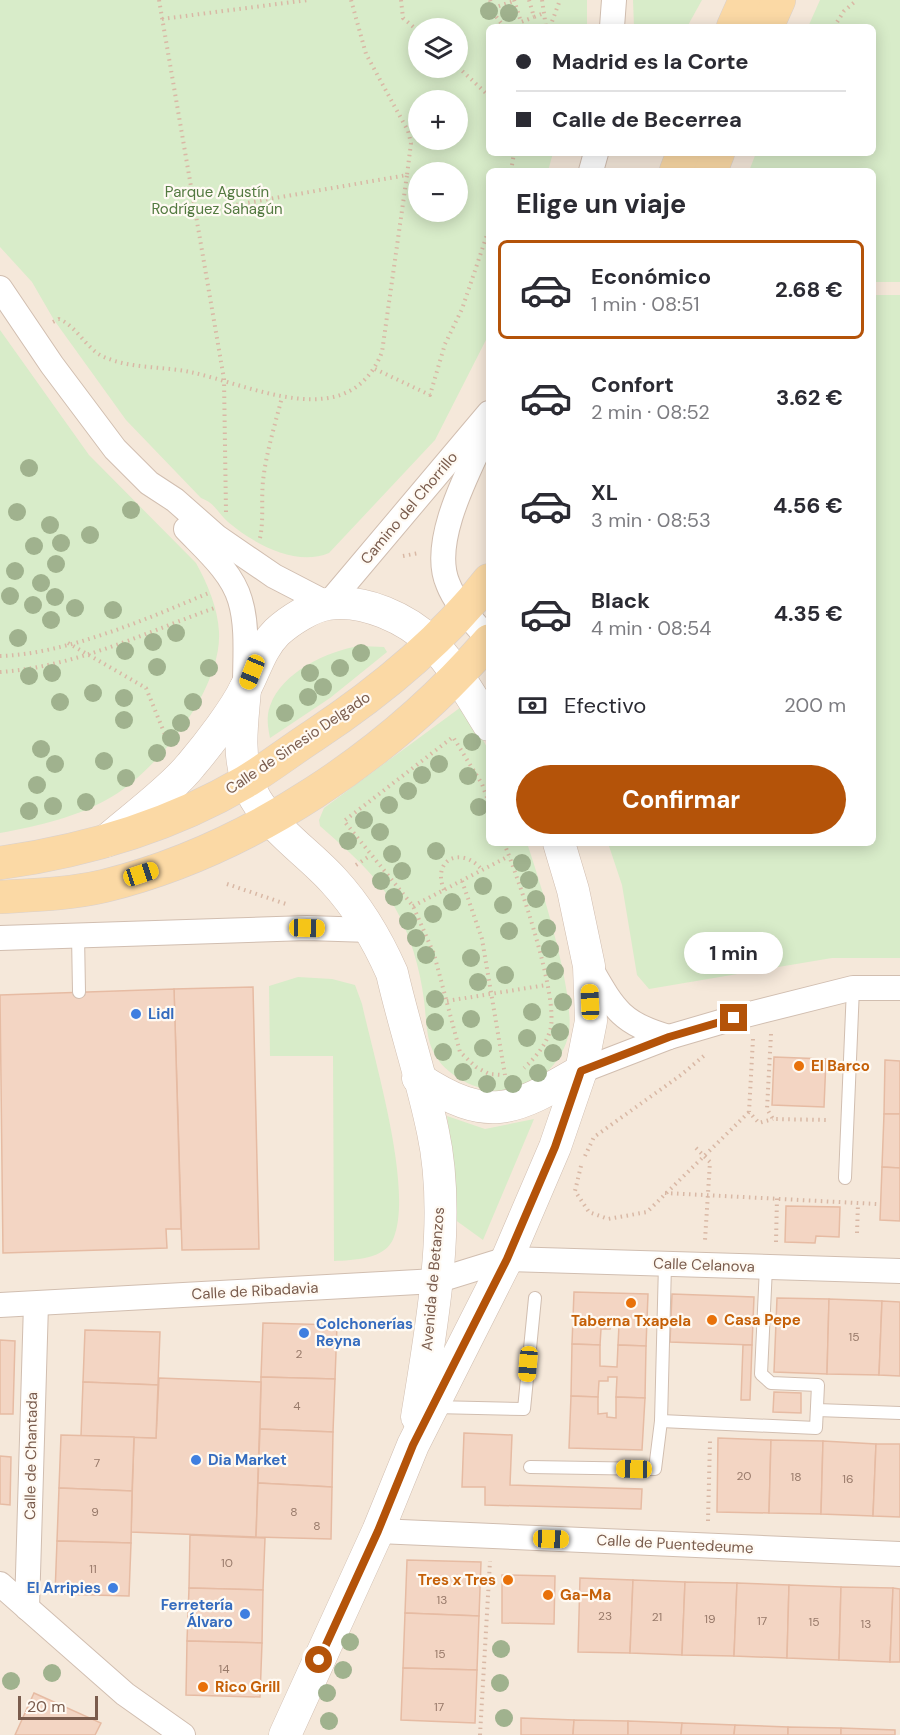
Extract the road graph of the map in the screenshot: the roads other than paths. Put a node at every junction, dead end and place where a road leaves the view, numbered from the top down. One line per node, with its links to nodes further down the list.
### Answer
1 (614, 0): 4 (street)
2 (745, 0): 5 (main road)
3 (779, 0): 6 (main road)
4 (612, 24)
5 (734, 24)
6 (768, 24)
7 (0, 288): 10 (street)
8 (486, 416): 12 (street, Camino del Chorrillo)
9 (486, 434): 13 (street, Camino del Chorrillo)
10 (149, 483): 12 (street); 18 (street)
11 (486, 584): 13 (main road, Calle de Sinesio Delgado)
12 (328, 604): 15 (street); 18 (street)
13 (465, 611): 14 (street, Camino del Chorrillo); 15 (main road, Calle de Sinesio Delgado)
14 (486, 636)
15 (431, 642): 17 (street); 20 (main road, Calle de Sinesio Delgado)
16 (486, 644): 17 (main road)
17 (459, 676): 19 (street); 21 (main road)
18 (246, 689): 20 (street); 22 (street)
19 (486, 720)
20 (247, 781): 21 (street, Avenida de Betanzos); 22 (main road, Calle de Sinesio Delgado)
21 (269, 819): 25 (main road); 26 (street, Avenida de Betanzos)
22 (106, 841): 24 (main road, Calle de Sinesio Delgado)
23 (558, 846): 29 (street, Avenida de Betanzos)
24 (0, 863)
25 (0, 897)
26 (370, 930): 27 (street); 35 (street, Avenida de Betanzos)
27 (78, 935): 28 (street); 32 (lane)
28 (0, 938)
29 (589, 966): 33 (street); 34 (street, Avenida de Betanzos)
30 (853, 988): 31 (street); 33 (street); 36 (lane)
31 (900, 988)
32 (79, 992)
33 (669, 1037): 34 (street)
34 (581, 1071): 35 (street); 38 (street, Avenida de Betanzos)
35 (418, 1078): 41 (street, Avenida de Betanzos)
36 (845, 1178)
37 (771, 1257): 39 (street, Calle Celanova); 40 (street, Calle Celanova); 46 (lane)
38 (507, 1259): 39 (street, Calle Celanova); 41 (street, Calle de Ribadavia); 45 (street, Avenida de Betanzos)
39 (666, 1264): 48 (lane)
40 (900, 1270)
41 (436, 1281): 43 (street, Calle de Ribadavia); 49 (street, Avenida de Betanzos)
42 (535, 1298): 45 (lane)
43 (36, 1304): 44 (street, Calle de Ribadavia); 54 (street, Calle de Chantada)
44 (0, 1305)
45 (433, 1407): 49 (street, Avenida de Betanzos)
46 (817, 1410): 47 (lane); 48 (lane)
47 (900, 1413)
48 (661, 1421): 50 (lane)
49 (413, 1445): 51 (street, Avenida de Betanzos)
50 (530, 1467)
51 (378, 1531): 52 (street, Calle de Puentedeume); 56 (street, Avenida de Betanzos)
52 (900, 1554)
53 (0, 1584): 54 (street)
54 (27, 1608): 55 (street)
55 (183, 1735)
56 (285, 1735)

